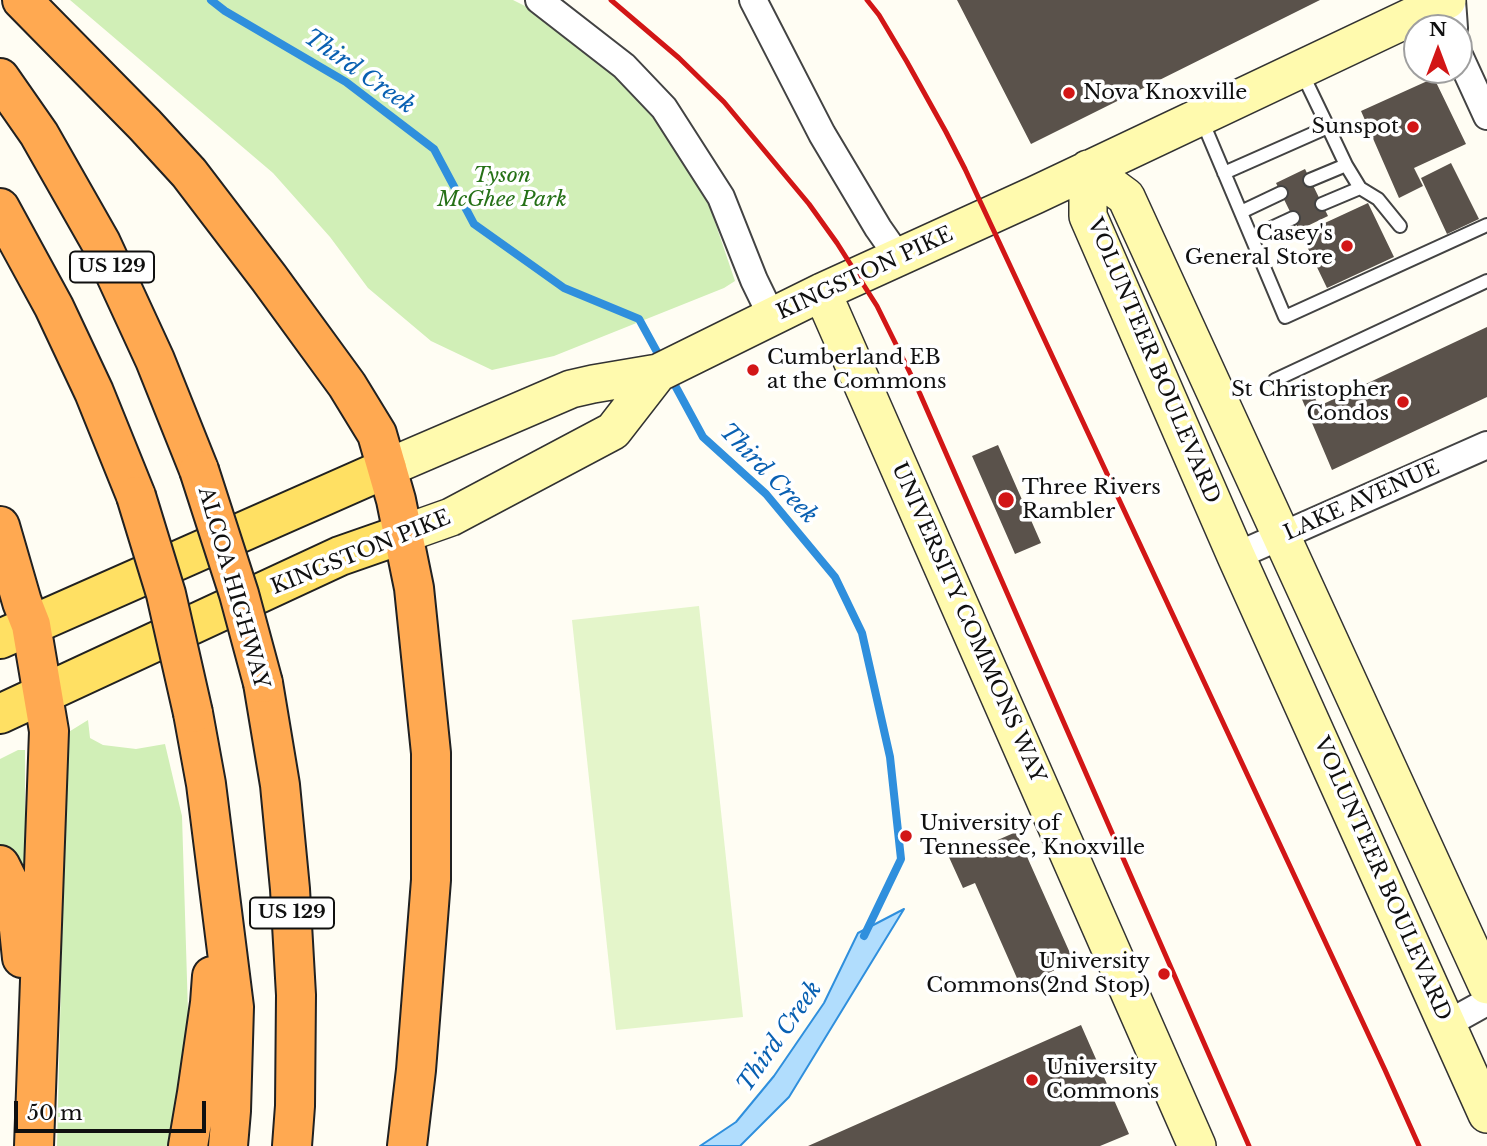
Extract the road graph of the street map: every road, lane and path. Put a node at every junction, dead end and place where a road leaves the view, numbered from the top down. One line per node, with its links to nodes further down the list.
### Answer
1 (22, 0): 31 (highway)
2 (539, 0): 27 (street)
3 (754, 0): 24 (street)
4 (1450, 0): 5 (street, KINGSTON PIKE)
5 (1301, 69): 8 (street, KINGSTON PIKE); 10 (lane)
6 (0, 78): 42 (highway, ALCOA HIGHWAY / US 129, bridge)
7 (1472, 84): 9 (street)
8 (1200, 116): 12 (street, KINGSTON PIKE); 13 (lane)
9 (1487, 116)
10 (1328, 127): 11 (lane); 13 (lane)
11 (1346, 165): 14 (lane); 15 (lane)
12 (1088, 169): 24 (street, KINGSTON PIKE); 34 (street, VOLUNTEER BOULEVARD); 35 (street, VOLUNTEER BOULEVARD)
13 (1224, 173): 19 (lane)
14 (1310, 180)
15 (1360, 188): 17 (lane); 22 (lane)
16 (1281, 193): 19 (lane)
17 (1322, 204)
18 (0, 208): 40 (highway, US 129, bridge)
19 (1241, 212): 23 (lane)
20 (1293, 218): 23 (lane)
21 (1487, 225): 23 (lane)
22 (1400, 226)
23 (1252, 237)
24 (899, 258): 26 (street, KINGSTON PIKE)
25 (1487, 281): 29 (lane)
26 (822, 292): 27 (street, KINGSTON PIKE); 53 (street, UNIVERSITY COMMONS WAY)
27 (772, 317): 28 (street, KINGSTON PIKE)
28 (658, 373): 31 (street, KINGSTON PIKE); 33 (street, KINGSTON PIKE)
29 (1275, 380)
30 (1487, 445): 34 (street, LAKE AVENUE)
31 (387, 468): 33 (highway); 36 (main road, KINGSTON PIKE)
32 (0, 526): 36 (highway)
33 (403, 534): 37 (main road, KINGSTON PIKE); 52 (highway)
34 (1282, 536): 35 (street, LAKE AVENUE); 41 (street, VOLUNTEER BOULEVARD)
35 (1236, 556): 44 (street, VOLUNTEER BOULEVARD)
36 (16, 632): 37 (highway)
37 (42, 695): 38 (main road, KINGSTON PIKE); 45 (highway)
38 (0, 714)
39 (0, 865): 45 (highway)
40 (218, 876): 48 (highway); 49 (highway, US 129)
41 (1487, 985)
42 (296, 995): 50 (highway, ALCOA HIGHWAY / US 129); 51 (highway)
43 (1487, 1002): 44 (street)
44 (1447, 1024): 46 (street, VOLUNTEER BOULEVARD)
45 (36, 1087): 47 (highway)
46 (1487, 1114)
47 (34, 1146)
48 (188, 1146)
49 (228, 1146)
50 (292, 1146)
51 (306, 1146)
52 (407, 1146)
53 (1197, 1146)

